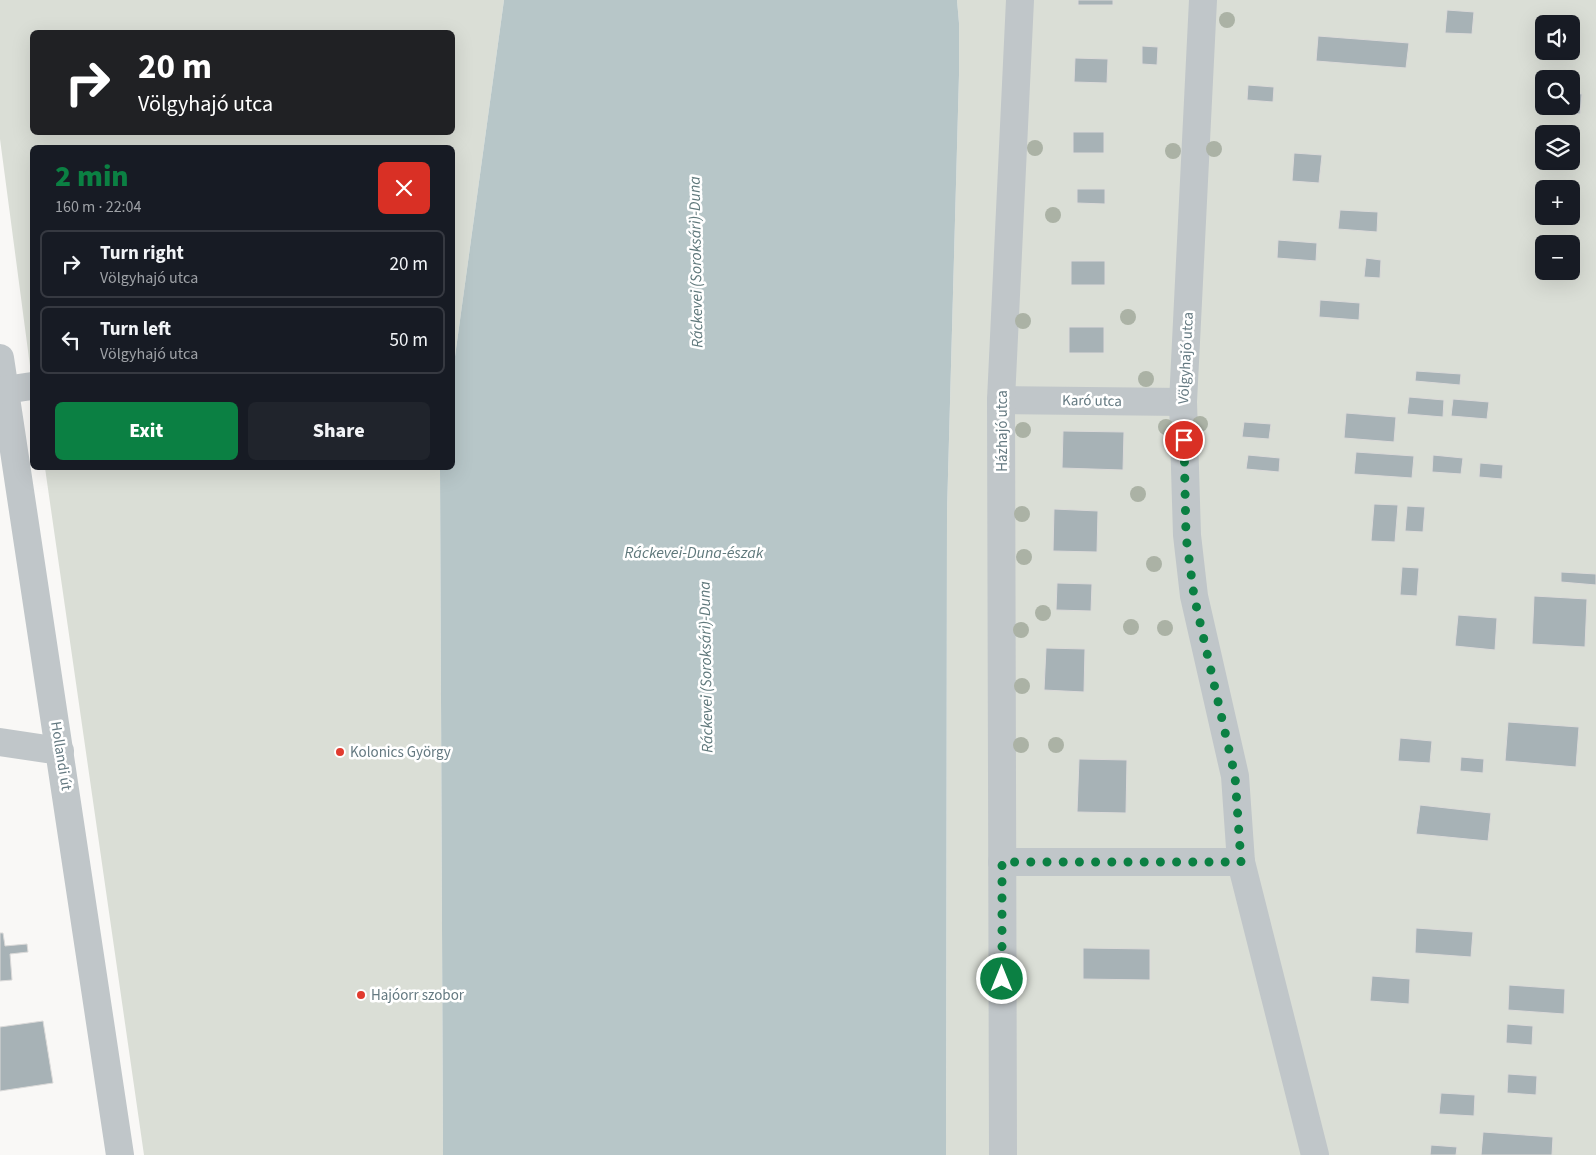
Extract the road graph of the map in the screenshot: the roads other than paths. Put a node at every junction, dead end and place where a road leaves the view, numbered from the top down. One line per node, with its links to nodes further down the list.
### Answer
1 (1020, 0): 6 (street, Házhajó utca)
2 (1203, 0): 7 (street, Völgyhajó utca)
3 (0, 358): 5 (street, Hollandi út)
4 (30, 386): 5 (street)
5 (5, 390): 9 (street, Hollandi út)
6 (1002, 400): 7 (street, Karó utca); 10 (street, Házhajó utca)
7 (1183, 402): 11 (street, Völgyhajó utca)
8 (0, 742): 9 (street)
9 (60, 751): 12 (street, Hollandi út)
10 (1002, 862): 11 (street); 13 (street, Házhajó utca)
11 (1241, 862): 14 (street, Völgyhajó utca)
12 (120, 1155)
13 (1003, 1155)
14 (1315, 1155)

